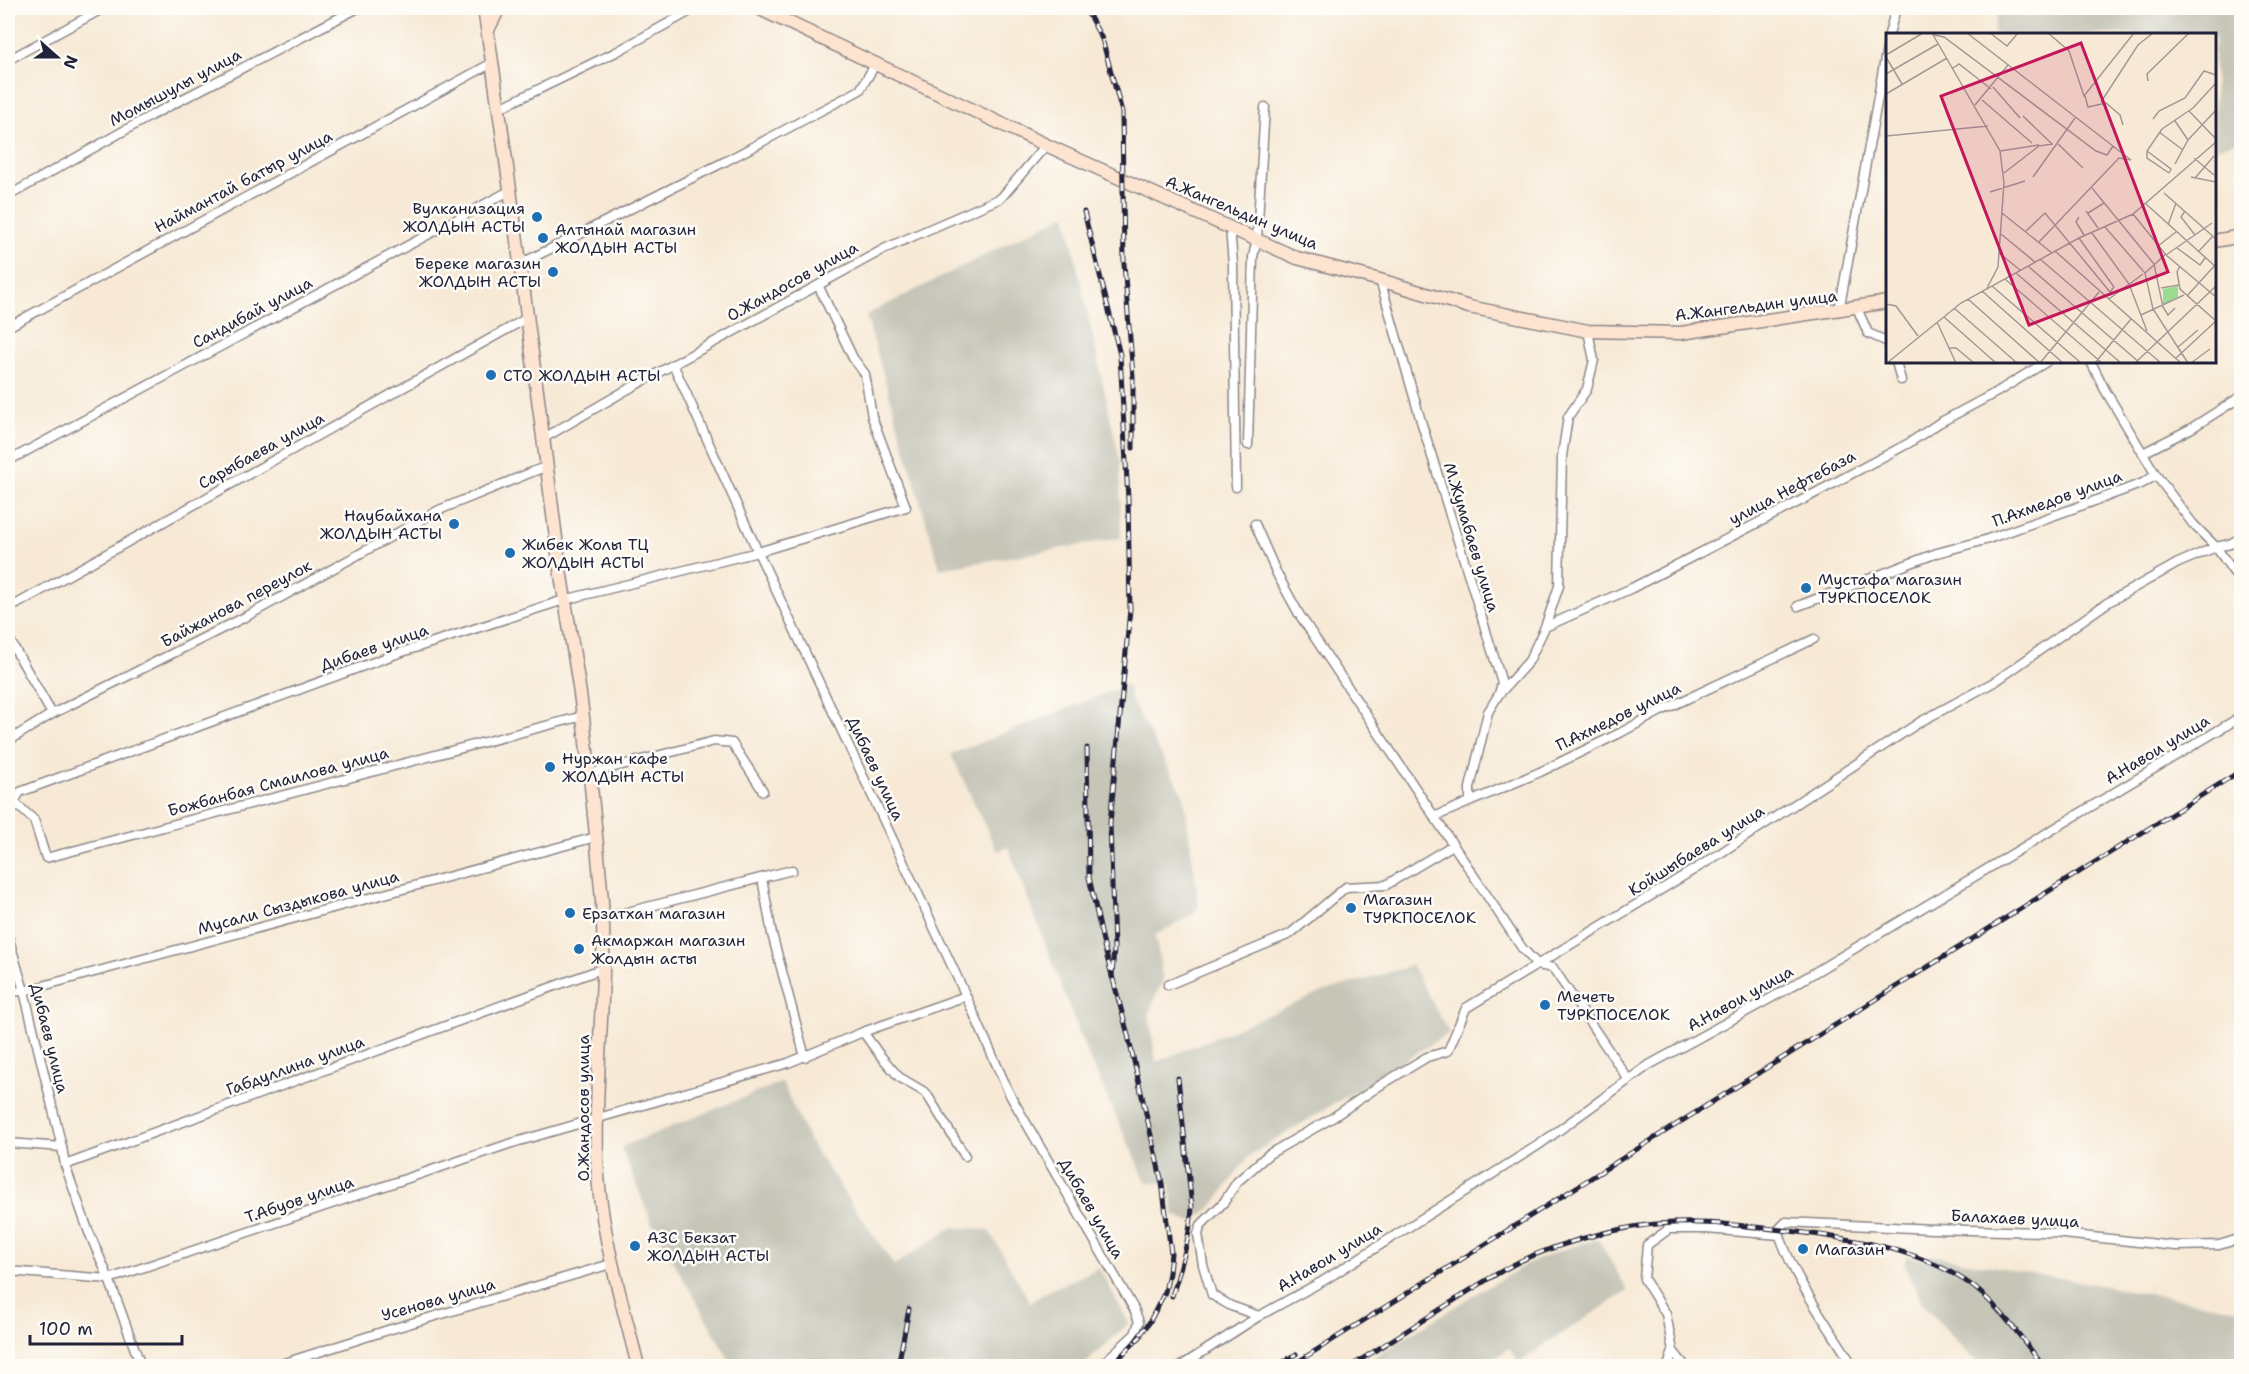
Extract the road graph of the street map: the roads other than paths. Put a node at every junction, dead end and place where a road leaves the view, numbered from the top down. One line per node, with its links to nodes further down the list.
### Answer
1 (104, 8): 11 (street)
2 (358, 8): 18 (street, Момышулы улица)
3 (484, 8): 8 (main road, О.Жандосов улица)
4 (499, 8): 8 (main road)
5 (696, 8): 15 (street)
6 (758, 8): 13 (main road, А.Жангельдин улица)
7 (1896, 8): 9 (street)
8 (488, 32): 12 (main road, О.Жандосов улица)
9 (1889, 33)
10 (1886, 48): 28 (street)
11 (8, 60)
12 (492, 63): 15 (main road, О.Жандосов улица); 30 (street, Наймантай батыр улица)
13 (876, 63): 16 (main road, А.Жангельдин улица); 23 (street)
14 (1264, 107): 21 (street)
15 (500, 108): 17 (main road, О.Жандосов улица)
16 (1046, 145): 19 (main road, А.Жангельдин улица); 25 (street, О.Жандосов улица)
17 (511, 190): 23 (main road, О.Жандосов улица); 42 (street, Сандибай улица)
18 (8, 196)
19 (1230, 228): 21 (main road, А.Жангельдин улица); 45 (street)
20 (2241, 236): 22 (main road)
21 (1257, 238): 24 (main road, А.Жангельдин улица); 40 (street)
22 (2216, 241)
23 (520, 264): 29 (main road, О.Жандосов улица)
24 (1380, 280): 31 (main road, А.Жангельдин улица); 57 (street, М.Жумабаев улица)
25 (819, 286): 36 (street, О.Жандосов улица); 49 (street, Дибаев улица)
26 (1886, 302): 27 (main road, А.Жангельдин улица)
27 (1857, 308): 28 (main road, А.Жангельдин улица); 32 (street)
28 (1839, 310): 31 (main road, А.Жангельдин улица)
29 (529, 317): 39 (main road, О.Жандосов улица); 53 (street, Сарыбаева улица)
30 (8, 327)
31 (1588, 332): 54 (street)
32 (1886, 342)
33 (1896, 363): 37 (street)
34 (2044, 363): 54 (street, улица Нефтебаза)
35 (2092, 363): 41 (street)
36 (673, 364): 39 (street, О.Жандосов улица); 49 (street, Дибаев улица)
37 (1901, 380)
38 (2241, 396): 41 (street)
39 (544, 438): 43 (main road, О.Жандосов улица)
40 (1248, 445)
41 (2143, 453): 44 (street)
42 (8, 461)
43 (547, 466): 51 (main road, О.Жандосов улица); 58 (street, Байжанова переулок)
44 (2156, 475): 48 (street); 52 (street, П.Ахмедов улица)
45 (1236, 487)
46 (1255, 524): 66 (street)
47 (2241, 537): 48 (street, Койшыбаева улица)
48 (2216, 547): 50 (street); 73 (street, Койшыбаева улица)
49 (758, 552): 51 (street, Дибаев улица); 78 (street, Дибаев улица)
50 (2241, 584)
51 (564, 600): 59 (main road, О.Жандосов улица); 65 (street, Дибаев улица)
52 (1798, 606)
53 (8, 609)
54 (1545, 627): 57 (street)
55 (8, 637): 58 (street)
56 (1814, 639): 64 (street, П.Ахмедов улица)
57 (1499, 694): 64 (street)
58 (52, 714): 61 (street, Байжанова переулок)
59 (583, 716): 62 (main road, О.Жандосов улица); 65 (street, Божбанбая Смаилова улица)
60 (2241, 716): 81 (street, А.Навои улица)
61 (8, 741)
62 (588, 774): 63 (street); 67 (main road, О.Жандосов улица)
63 (763, 791)
64 (1470, 801): 66 (street, П.Ахмедов улица)
65 (14, 802)
66 (1434, 817): 68 (street)
67 (596, 837): 71 (main road, О.Жандосов улица); 76 (street, Мусали Сыздыкова улица)
68 (1453, 844): 73 (street); 75 (street)
69 (792, 870): 70 (street)
70 (762, 878): 71 (street); 80 (street)
71 (604, 918): 74 (main road, О.Жандосов улица)
72 (8, 936): 76 (street, Дибаев улица)
73 (1538, 966): 81 (street); 92 (street, Койшыбаева улица)
74 (604, 968): 82 (main road, О.Жандосов улица); 86 (street, Габдуллина улица)
75 (1168, 985)
76 (24, 991): 77 (street, Мусали Сыздыкова улица); 84 (street, Дибаев улица)
77 (8, 992)
78 (966, 996): 79 (street); 97 (street, Дибаев улица)
79 (863, 1032): 80 (street); 85 (street)
80 (805, 1057): 82 (street)
81 (1628, 1079): 92 (street, А.Навои улица)
82 (597, 1120): 89 (main road, О.Жандосов улица); 91 (street, Т.Абуов улица)
83 (8, 1143): 84 (street)
84 (62, 1147): 86 (street)
85 (965, 1156)
86 (65, 1165): 91 (street)
87 (1780, 1235): 88 (street, Балахаев улица); 93 (street); 101 (street)
88 (2241, 1238)
89 (611, 1264): 95 (street, Усенова улица); 96 (main road, О.Жандосов улица)
90 (8, 1271): 91 (street, Т.Абуов улица)
91 (109, 1279): 94 (street)
92 (1259, 1316): 98 (street, А.Навои улица)
93 (1673, 1351): 99 (street); 100 (street)
94 (141, 1366)
95 (275, 1366)
96 (638, 1366)
97 (1100, 1366)
98 (1180, 1366)
99 (1668, 1366)
100 (1685, 1366)
101 (1853, 1366)

